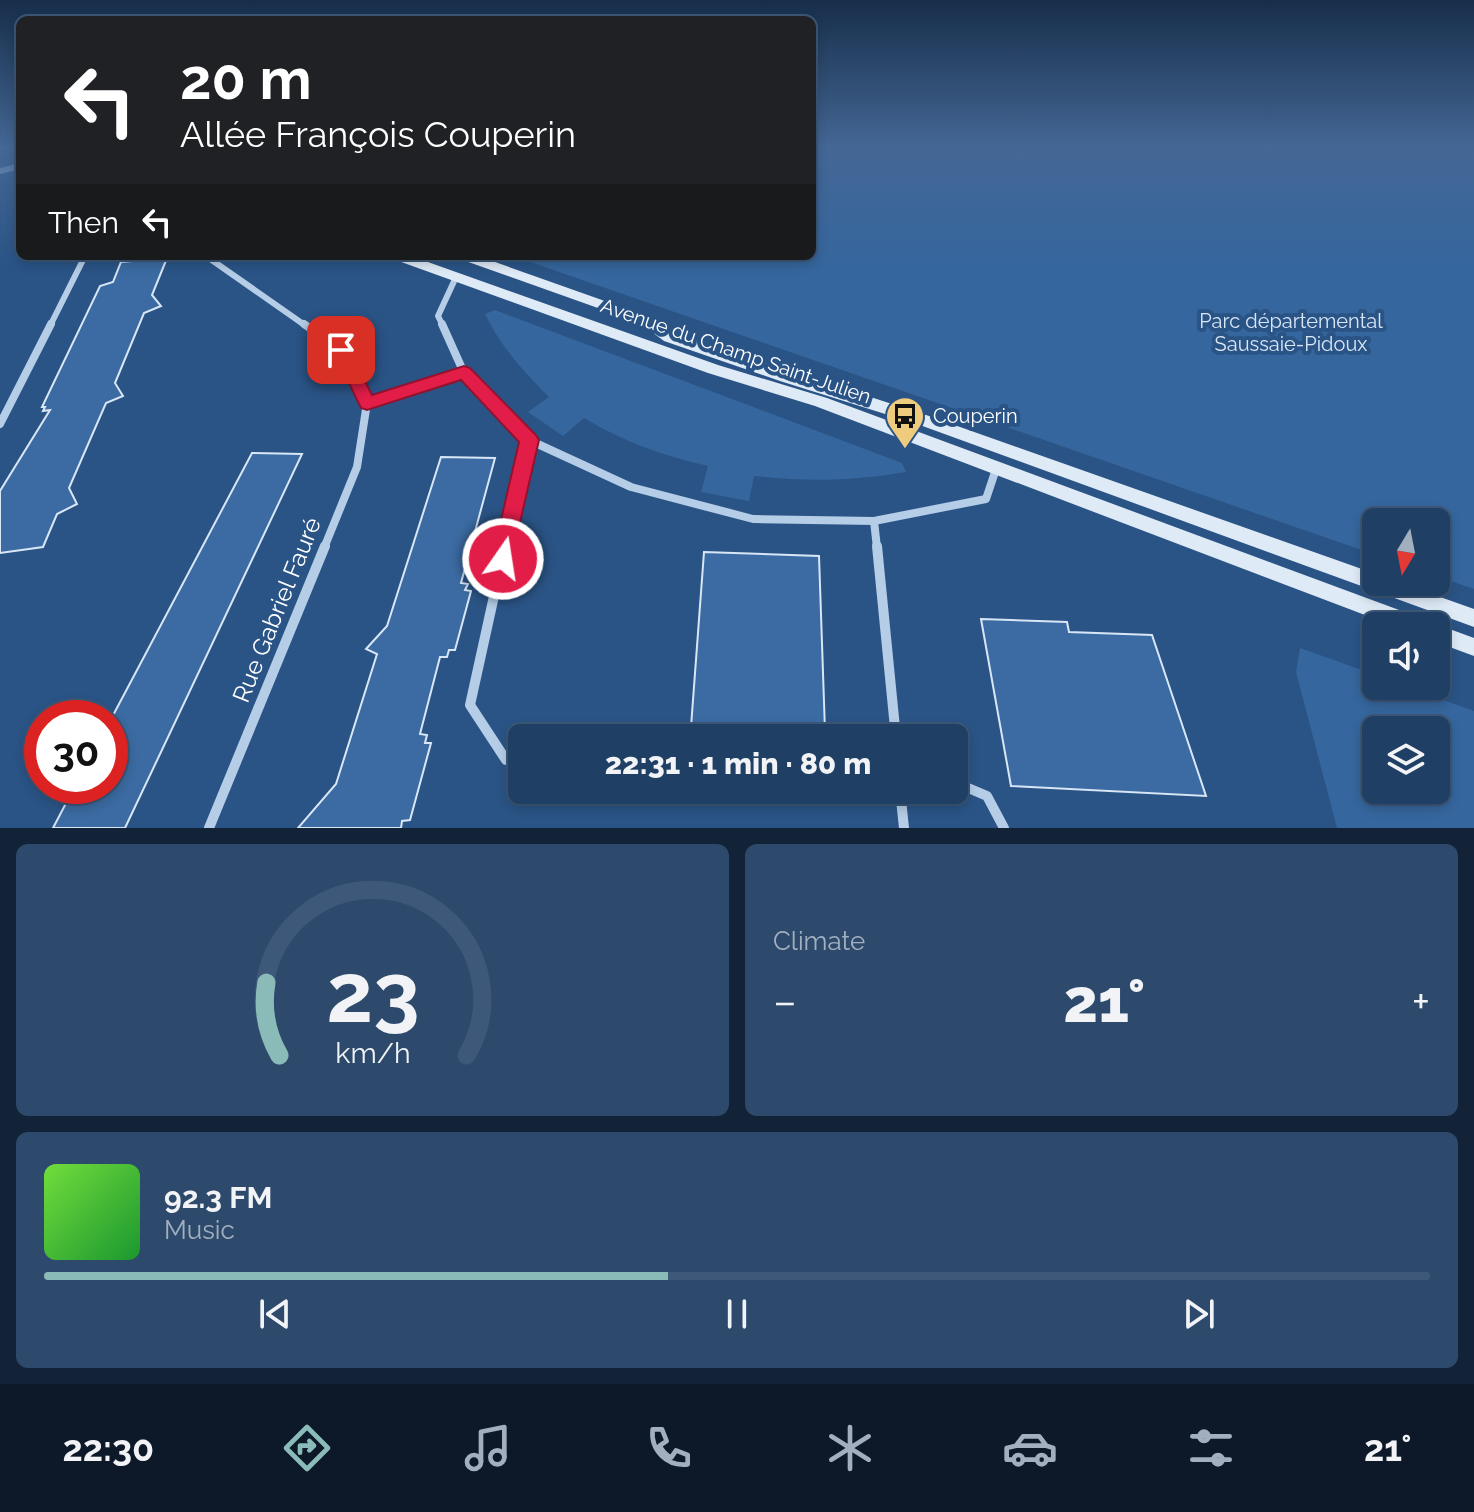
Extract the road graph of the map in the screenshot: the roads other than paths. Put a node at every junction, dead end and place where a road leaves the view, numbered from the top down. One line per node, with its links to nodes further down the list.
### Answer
1 (83, 260): 10 (street)
2 (212, 260): 8 (street)
3 (409, 260): 6 (main road, Avenue du Champ Saint-Julien)
4 (475, 260): 5 (main road, Avenue du Champ Saint-Julien)
5 (496, 269): 6 (main road); 9 (main road, Avenue du Champ Saint-Julien)
6 (456, 277): 7 (street); 12 (main road, Avenue du Champ Saint-Julien)
7 (464, 373): 8 (street); 11 (street)
8 (367, 403): 22 (street, Rue Gabriel Fauré)
9 (923, 420): 12 (main road); 15 (main road, Avenue du Champ Saint-Julien)
10 (0, 424)
11 (529, 440): 13 (street); 19 (street)
12 (996, 469): 13 (street); 14 (main road, Avenue du Champ Saint-Julien)
13 (874, 521): 18 (street)
14 (1380, 612)
15 (1474, 618)
16 (1450, 638): 17 (main road)
17 (1474, 647)
18 (895, 724)
19 (508, 760)
20 (968, 786): 24 (street)
21 (901, 804): 23 (street)
22 (209, 828)
23 (904, 828)
24 (1004, 828)

